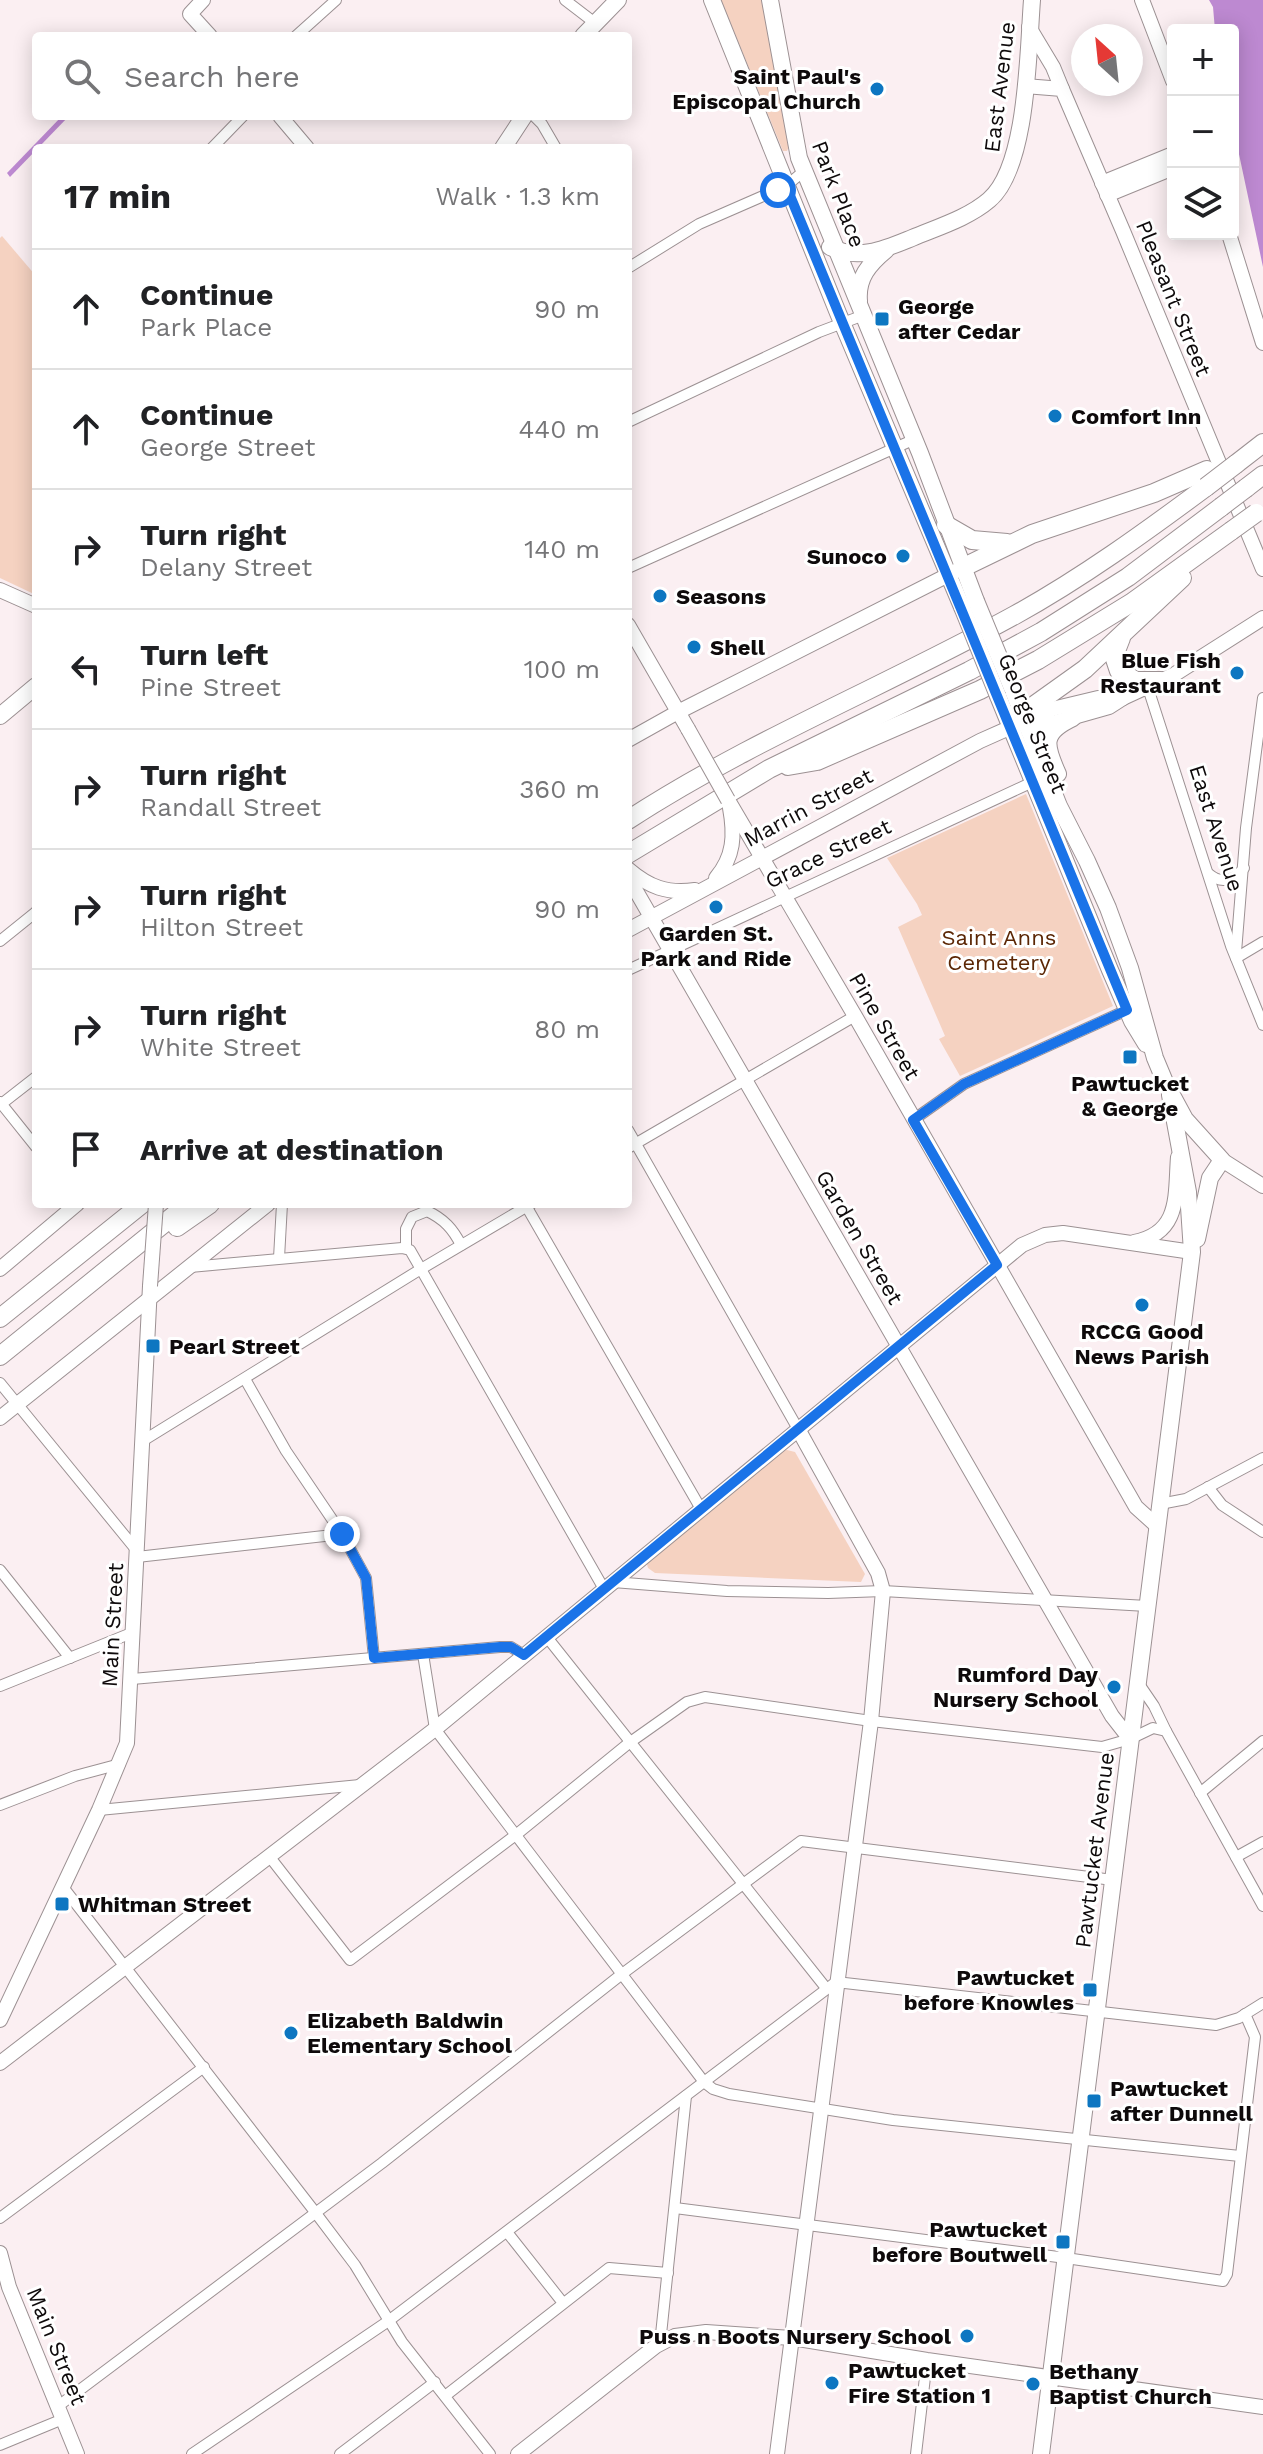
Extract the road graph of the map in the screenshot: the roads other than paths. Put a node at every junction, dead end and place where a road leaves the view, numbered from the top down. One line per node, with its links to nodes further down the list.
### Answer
1 (203, 0): 11 (main road)
2 (336, 0): 12 (street)
3 (565, 0): 9 (street)
4 (618, 0): 9 (main road)
5 (712, 0): 28 (main road, Park Place)
6 (770, 0): 27 (main road, Park Place)
7 (1032, 0): 10 (main road, East Avenue)
8 (1142, 0): 14 (main road)
9 (595, 23): 13 (main road)
10 (1029, 27): 15 (main road, East Avenue); 16 (main road, Pleasant Street)
11 (206, 32)
12 (300, 32)
13 (587, 32)
14 (1167, 65)
15 (1025, 86): 16 (main road); 32 (main road, East Avenue)
16 (1062, 89): 29 (main road, Pleasant Street)
17 (239, 120): 21 (street)
18 (283, 120): 22 (main road)
19 (521, 120): 23 (main road)
20 (538, 120): 24 (street)
21 (216, 144)
22 (304, 144)
23 (506, 144)
24 (554, 144)
25 (1167, 157): 29 (main road)
26 (1167, 170): 29 (main road)
27 (804, 171): 28 (street); 33 (main road, Park Place)
28 (786, 186): 30 (main road, Park Place); 34 (street)
29 (1104, 189): 49 (main road, Pleasant Street)
30 (801, 223): 33 (main road); 36 (main road, Park Place)
31 (1231, 240): 37 (main road)
32 (889, 247): 33 (main road, East Avenue); 35 (main road)
33 (836, 250): 35 (main road, Park Place)
34 (632, 266)
35 (862, 311): 36 (street); 39 (main road, George Street)
36 (840, 318): 38 (street); 41 (main road, George Street)
37 (1263, 343)
38 (632, 420)
39 (915, 439): 41 (street); 45 (main road, George Street)
40 (1263, 442): 43 (highway, bridge)
41 (894, 448): 48 (street); 50 (main road, George Street)
42 (1263, 475): 65 (highway, bridge)
43 (1206, 478): 47 (highway); 68 (highway)
44 (1263, 507): 46 (highway, bridge)
45 (946, 525): 47 (highway); 50 (main road, George Street)
46 (1231, 531): 54 (highway); 65 (highway)
47 (1009, 544): 50 (highway)
48 (632, 566)
49 (1263, 569)
50 (955, 571): 60 (main road); 63 (main road, George Street, bridge)
51 (0, 590): 52 (main road)
52 (32, 604)
53 (1263, 618): 56 (main road)
54 (1126, 631): 56 (highway); 63 (highway)
55 (632, 632): 60 (main road, Pine Street)
56 (1154, 685): 58 (main road); 73 (street, East Avenue)
57 (32, 689): 61 (main road)
58 (1123, 698): 62 (main road); 63 (main road)
59 (1263, 698): 71 (street)
60 (678, 712): 64 (main road); 67 (main road, Pine Street, bridge)
61 (0, 716)
62 (1073, 718): 63 (main road); 74 (main road)
63 (1018, 724): 66 (main road, George Street); 70 (main road, Marrin Street)
64 (632, 738)
65 (769, 769): 69 (highway)
66 (1040, 779): 74 (main road, George Street); 77 (street, Grace Street); 86 (main road, George Street)
67 (728, 800): 70 (main road, Pine Street); 76 (main road)
68 (632, 818)
69 (632, 852)
70 (762, 856): 76 (main road, Marrin Street); 77 (main road, Pine Street)
71 (1244, 868): 73 (street); 84 (street)
72 (632, 872): 76 (main road)
73 (1209, 874): 84 (street, East Avenue)
74 (1096, 881): 89 (main road, George Street)
75 (632, 884): 79 (main road, Garden Street)
76 (706, 887): 79 (main road, Marrin Street)
77 (785, 897): 83 (street, Grace Street); 87 (main road, Pine Street)
78 (32, 915): 81 (street)
79 (651, 917): 80 (main road, Marrin Street); 83 (main road, Garden Street)
80 (632, 928)
81 (0, 941)
82 (1263, 942): 84 (street)
83 (670, 950): 85 (street, Grace Street); 91 (main road, Garden Street)
84 (1236, 958): 88 (street, East Avenue)
85 (632, 968)
86 (1127, 1010): 89 (main road, George Street); 94 (street)
87 (855, 1016): 91 (street); 94 (main road, Pine Street)
88 (1263, 1025)
89 (1155, 1058): 92 (main road, George Street)
90 (32, 1080): 93 (street)
91 (744, 1080): 97 (street); 121 (main road, Garden Street)
92 (1170, 1095): 95 (main road, Pawtucket Avenue); 98 (main road, George Street)
93 (1, 1104): 96 (street)
94 (913, 1120): 114 (main road, Pine Street)
95 (1180, 1141): 109 (main road); 112 (main road, Pawtucket Avenue)
96 (32, 1142)
97 (632, 1146): 127 (street)
98 (1222, 1160): 99 (main road, George Street); 112 (main road, Pawtucket Avenue)
99 (1263, 1186)
100 (72, 1208): 116 (main road)
101 (137, 1208): 120 (highway)
102 (156, 1208): 118 (main road, Main Street, bridge)
103 (183, 1208): 119 (highway)
104 (204, 1208): 119 (highway)
105 (263, 1208): 115 (main road)
106 (282, 1208): 113 (street)
107 (523, 1208): 110 (street)
108 (530, 1208): 132 (street)
109 (1128, 1243): 112 (main road); 114 (main road)
110 (461, 1245): 111 (street); 117 (street)
111 (406, 1248): 113 (street); 117 (street)
112 (1192, 1252): 131 (main road, Pawtucket Avenue)
113 (279, 1258): 115 (street)
114 (997, 1265): 121 (main road); 135 (main road, Pine Street)
115 (188, 1268): 118 (main road)
116 (0, 1269)
117 (421, 1269): 123 (street); 141 (street)
118 (150, 1292): 125 (main road); 128 (main road, Main Street)
119 (66, 1303): 122 (highway)
120 (0, 1318)
121 (897, 1347): 127 (main road); 143 (main road, Garden Street)
122 (0, 1356)
123 (245, 1379): 128 (street); 137 (street)
124 (3, 1387): 125 (street)
125 (17, 1404): 126 (main road); 134 (street)
126 (0, 1418)
127 (798, 1429): 132 (main road); 142 (main road)
128 (141, 1442): 133 (main road, Main Street)
129 (1263, 1458): 130 (street)
130 (1208, 1487): 131 (street); 136 (street)
131 (1160, 1504): 135 (main road, Pawtucket Avenue)
132 (701, 1509): 141 (main road)
133 (138, 1525): 134 (street); 138 (main road, Main Street)
134 (117, 1526): 138 (street)
135 (1157, 1526): 144 (main road, Pawtucket Avenue)
136 (1263, 1532)
137 (342, 1534): 138 (street); 150 (street)
138 (138, 1555): 145 (main road, Main Street)
139 (0, 1570): 140 (street)
140 (4, 1582): 149 (street)
141 (609, 1585): 142 (street); 146 (main road)
142 (883, 1591): 143 (street); 154 (main road)
143 (1045, 1601): 144 (street); 158 (main road, Garden Street)
144 (1147, 1606): 152 (main road, Pawtucket Avenue)
145 (134, 1632): 149 (street); 151 (main road, Main Street)
146 (546, 1636): 148 (main road); 160 (street)
147 (423, 1654): 148 (street); 150 (street); 155 (street)
148 (524, 1655): 155 (main road)
149 (70, 1658): 153 (street)
150 (374, 1658): 151 (street)
151 (132, 1679): 161 (main road, Main Street)
152 (1138, 1682): 156 (street); 158 (main road, Pawtucket Avenue)
153 (0, 1686)
154 (871, 1721): 158 (street); 160 (street); 168 (main road)
155 (435, 1729): 162 (main road); 166 (street)
156 (1166, 1731): 158 (street); 163 (street)
157 (1263, 1733): 159 (street)
158 (1130, 1739): 171 (main road, Pawtucket Avenue)
159 (1263, 1741): 163 (street)
160 (629, 1743): 166 (street); 172 (street)
161 (120, 1764): 164 (street); 165 (main road, Main Street)
162 (362, 1784): 165 (street); 169 (main road)
163 (1200, 1793): 170 (street)
164 (0, 1805)
165 (99, 1810): 173 (main road, Main Street)
166 (517, 1834): 169 (street); 176 (street)
167 (1263, 1842): 170 (street)
168 (854, 1847): 171 (street); 172 (street); 177 (main road)
169 (269, 1856): 175 (main road)
170 (1236, 1857): 174 (street)
171 (1113, 1880): 179 (main road, Pawtucket Avenue)
172 (742, 1884): 176 (street); 177 (street)
173 (63, 1887): 175 (street); 181 (main road, Main Street)
174 (1263, 1906)
175 (126, 1966): 182 (main road); 183 (street)
176 (622, 1974): 184 (street); 190 (street)
177 (831, 1985): 179 (street); 184 (street); 186 (main road)
178 (1263, 2003): 180 (street)
179 (1096, 2012): 180 (street); 187 (main road, Pawtucket Avenue)
180 (1245, 2014): 188 (street)
181 (0, 2020)
182 (0, 2063)
183 (204, 2067): 190 (street); 191 (street)
184 (704, 2082): 185 (street); 186 (street)
185 (686, 2096): 189 (street); 193 (street)
186 (820, 2108): 187 (street); 192 (main road)
187 (1080, 2140): 188 (street); 195 (main road, Pawtucket Avenue)
188 (1240, 2156): 195 (street)
189 (675, 2208): 192 (street); 196 (street)
190 (315, 2212): 198 (street); 206 (street)
191 (0, 2218)
192 (806, 2225): 195 (street); 199 (main road)
193 (507, 2232): 197 (street); 198 (street)
194 (0, 2253): 206 (main road, Main Street)
195 (1066, 2258): 202 (main road, Pawtucket Avenue)
196 (668, 2273): 197 (street); 200 (street)
197 (563, 2303): 204 (street)
198 (390, 2320): 203 (street); 209 (street)
199 (792, 2338): 200 (main road); 201 (main road); 213 (main road)
200 (660, 2344): 212 (main road)
201 (927, 2360): 202 (main road); 214 (street)
202 (1051, 2376): 205 (main road); 215 (main road, Pawtucket Avenue)
203 (435, 2382): 204 (street); 210 (street)
204 (445, 2396): 211 (street)
205 (1263, 2407)
206 (60, 2413): 207 (street); 208 (main road, Main Street)
207 (0, 2445)
208 (77, 2454)
209 (192, 2454)
210 (340, 2454)
211 (490, 2454)
212 (518, 2454)
213 (777, 2454)
214 (916, 2454)
215 (1041, 2454)

